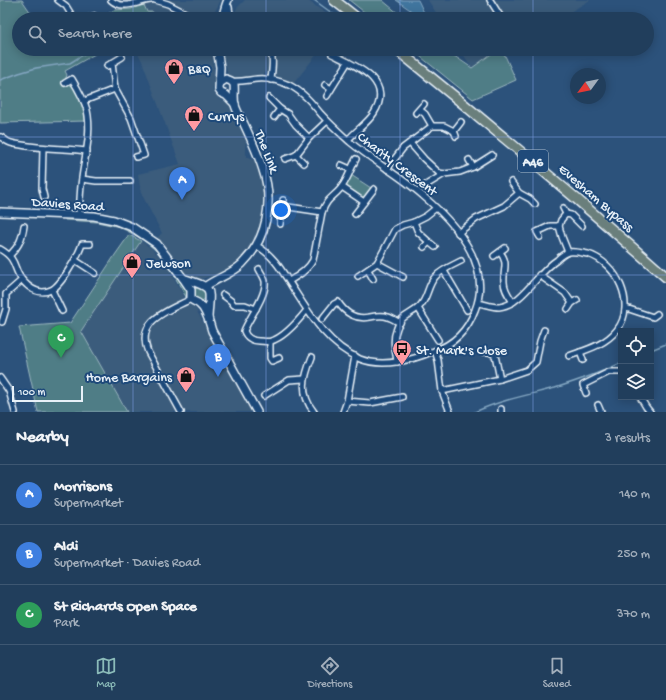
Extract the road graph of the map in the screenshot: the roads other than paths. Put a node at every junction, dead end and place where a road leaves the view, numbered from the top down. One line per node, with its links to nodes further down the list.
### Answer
1 (58, 0): 8 (street)
2 (111, 0): 7 (street)
3 (151, 0): 7 (street)
4 (155, 0): 9 (street)
5 (334, 0): 10 (highway)
6 (490, 0): 11 (street)
7 (144, 1)
8 (70, 12)
9 (184, 12)
10 (349, 12)
11 (498, 12)
12 (218, 56): 21 (street, The Link)
13 (273, 56): 18 (street)
14 (336, 56): 17 (street)
15 (405, 56): 100 (highway, Evesham Bypass / A46)
16 (122, 57): 22 (street)
17 (348, 62): 23 (street); 37 (street)
18 (271, 80): 21 (street, Charity Crescent); 30 (street, Charity Crescent)
19 (65, 83): 26 (street)
20 (325, 84): 23 (street)
21 (230, 85): 81 (street, The Link)
22 (115, 89): 26 (street); 43 (street)
23 (331, 89): 24 (street)
24 (327, 96)
25 (269, 98): 28 (street)
26 (84, 101): 40 (street)
27 (424, 104): 32 (street)
28 (280, 109): 29 (street); 36 (street)
29 (274, 117)
30 (327, 120): 36 (street); 37 (street, Charity Crescent)
31 (462, 122): 33 (street)
32 (432, 126): 33 (street); 38 (street)
33 (454, 131): 34 (street)
34 (456, 136)
35 (1, 137): 39 (street)
36 (309, 138): 41 (street)
37 (348, 140): 51 (street, Charity Crescent)
38 (410, 143): 51 (street); 52 (street)
39 (43, 148): 40 (street); 60 (street)
40 (87, 151): 53 (street)
41 (296, 155): 44 (street); 47 (street)
42 (492, 155): 49 (street)
43 (136, 158)
44 (285, 158)
45 (356, 159): 50 (street)
46 (469, 160): 49 (street)
47 (304, 164)
48 (342, 165): 50 (street)
49 (473, 167): 52 (street)
50 (350, 169): 57 (street)
51 (388, 169): 65 (street, Charity Crescent)
52 (444, 174): 56 (street)
53 (82, 179): 54 (street); 71 (street)
54 (130, 181)
55 (511, 182): 59 (street)
56 (426, 185)
57 (342, 187): 62 (street); 68 (street)
58 (374, 189): 62 (street)
59 (519, 193): 63 (street); 77 (street)
60 (44, 197)
61 (283, 200): 64 (street)
62 (364, 202): 69 (street)
63 (535, 204)
64 (282, 206): 68 (street); 73 (street)
65 (436, 208): 72 (street); 77 (street, Charity Crescent)
66 (563, 208): 70 (street)
67 (0, 212): 71 (street, Davies Road)
68 (322, 212): 104 (street)
69 (355, 214)
70 (566, 214): 75 (street); 76 (street)
71 (79, 215): 101 (street, Davies Road)
72 (414, 222): 79 (street); 92 (street)
73 (280, 224)
74 (24, 226): 88 (street)
75 (559, 226): 78 (street); 87 (street)
76 (582, 226)
77 (458, 233): 112 (street, Charity Crescent)
78 (540, 237)
79 (429, 242): 82 (street); 83 (street)
80 (90, 244): 90 (street)
81 (257, 246): 104 (street, Charity Crescent); 107 (street, The Link)
82 (435, 246)
83 (424, 247)
84 (505, 248): 86 (street)
85 (0, 249): 88 (street)
86 (500, 252): 89 (street); 110 (street)
87 (568, 252): 97 (street); 114 (street)
88 (10, 255): 103 (street)
89 (494, 256)
90 (76, 260): 96 (street); 105 (street)
91 (461, 261): 95 (street)
92 (377, 263): 94 (street); 99 (street)
93 (260, 269): 115 (street)
94 (368, 270): 98 (street); 102 (street)
95 (444, 271): 113 (street); 118 (street)
96 (95, 273)
97 (539, 275): 110 (street); 116 (street)
98 (358, 276)
99 (403, 277)
100 (666, 277)
101 (183, 278): 106 (street, Davies Road); 107 (street)
102 (373, 279)
103 (22, 280): 105 (street); 123 (street)
104 (289, 281): 117 (street, Charity Crescent)
105 (52, 290): 119 (street)
106 (191, 290): 107 (street); 109 (street)
107 (206, 290): 111 (street); 121 (street)
108 (223, 295): 115 (street)
109 (191, 299): 111 (street); 149 (street)
110 (513, 302): 112 (street)
111 (199, 303): 121 (street)
112 (478, 303): 128 (street, Charity Crescent)
113 (418, 308): 124 (street); 126 (street)
114 (626, 308): 120 (street); 130 (street)
115 (256, 309): 127 (street)
116 (568, 309)
117 (307, 310): 127 (street); 131 (street, Charity Crescent)
118 (467, 310)
119 (62, 311)
120 (657, 314)
121 (208, 317): 150 (street)
122 (322, 319): 124 (street)
123 (2, 322)
124 (400, 323): 136 (street)
125 (544, 330): 140 (street)
126 (438, 340)
127 (270, 342): 134 (street)
128 (435, 351): 136 (street, Charity Crescent); 141 (street)
129 (484, 352): 140 (street)
130 (580, 352): 132 (street); 135 (street)
131 (355, 356): 136 (street, Charity Crescent); 146 (street)
132 (569, 356)
133 (312, 357): 139 (street)
134 (279, 358)
135 (583, 360)
136 (396, 362)
137 (618, 372): 142 (street)
138 (0, 378): 148 (street)
139 (304, 379): 143 (street); 151 (street)
140 (500, 379): 141 (street)
141 (442, 391): 153 (street)
142 (586, 393)
143 (264, 396)
144 (402, 397): 146 (street)
145 (642, 400): 155 (street)
146 (347, 401): 152 (street)
147 (598, 405): 154 (street)
148 (15, 412)
149 (181, 412)
150 (257, 412)
151 (314, 412)
152 (343, 412)
153 (450, 412)
154 (601, 412)
155 (650, 412)

